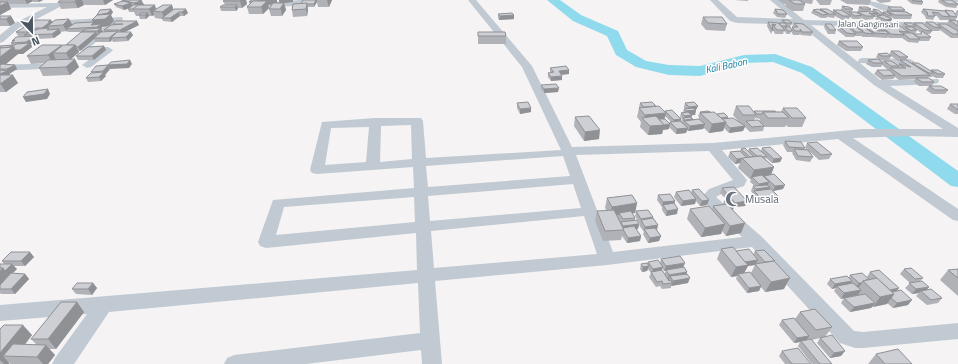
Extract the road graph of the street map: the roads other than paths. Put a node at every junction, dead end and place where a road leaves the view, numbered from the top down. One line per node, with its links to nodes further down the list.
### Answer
1 (69, 0): 9 (street)
2 (304, 0): 11 (street)
3 (472, 0): 28 (street)
4 (714, 0): 12 (street, Jalan Ganginsari)
5 (774, 0): 12 (street)
6 (864, 0): 13 (street)
7 (948, 0): 8 (street)
8 (958, 0)
9 (58, 5): 10 (street); 14 (street)
10 (0, 6)
11 (250, 6)
12 (802, 22): 13 (street, Jalan Ganginsari); 17 (street)
13 (924, 24): 15 (street, Jalan Ganginsari)
14 (18, 25): 16 (street); 19 (street)
15 (958, 25)
16 (0, 40)
17 (852, 61): 18 (street); 23 (street)
18 (910, 62)
19 (79, 65): 20 (street); 21 (street)
20 (102, 66)
21 (0, 68)
22 (934, 81): 23 (street)
23 (878, 83): 25 (street)
24 (375, 122): 29 (street); 30 (street); 30 (street)
25 (958, 133): 26 (street)
26 (841, 135): 27 (street); 34 (street)
27 (713, 147): 28 (street); 36 (street)
28 (564, 152): 29 (street); 37 (street)
29 (419, 162): 30 (street); 32 (street)
30 (373, 166)
31 (570, 180): 32 (street)
32 (421, 192): 35 (street); 35 (street)
33 (579, 212): 35 (street)
34 (958, 216)
35 (423, 228): 38 (street)
36 (756, 241): 37 (street); 41 (street)
37 (607, 259): 38 (street)
38 (426, 276): 39 (street); 42 (street)
39 (104, 305): 40 (street); 43 (street)
40 (0, 313)
41 (958, 331)
42 (430, 340): 44 (street); 45 (street)
43 (62, 364)
44 (234, 364)
45 (432, 364)

